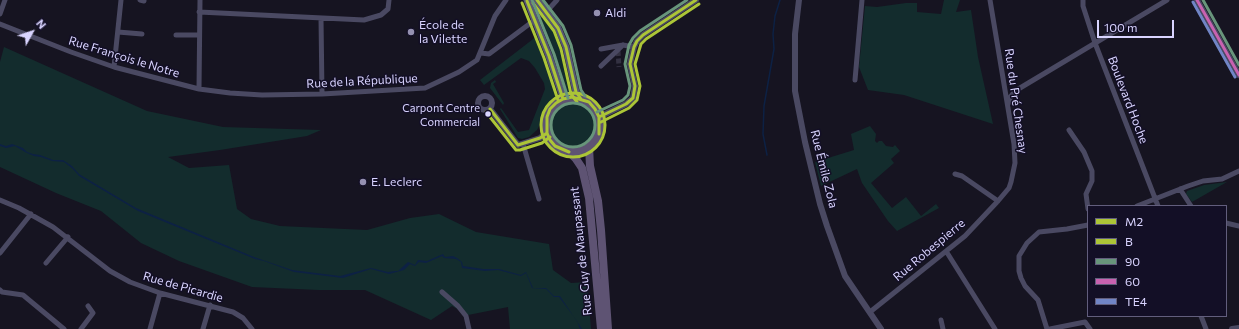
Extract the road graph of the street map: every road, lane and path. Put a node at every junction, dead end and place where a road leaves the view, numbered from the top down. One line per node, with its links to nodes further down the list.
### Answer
1 (5, 0): 18 (street)
2 (121, 0): 22 (street)
3 (200, 0): 17 (street)
4 (389, 0): 19 (street)
5 (506, 0): 30 (street, Rue de la République)
6 (527, 0): 37 (main road)
7 (537, 0): 38 (main road)
8 (557, 0): 16 (street)
9 (696, 0): 28 (street)
10 (798, 0): 71 (street, Rue Émile Zola)
11 (862, 0): 34 (street)
12 (990, 0): 39 (street, Rue du Pré Chesnay)
13 (1083, 0): 26 (street, Boulevard Hoche)
14 (1167, 0): 26 (street)
15 (1197, 0): 33 (street)
16 (548, 10)
17 (199, 12): 19 (street); 25 (street)
18 (0, 14)
19 (321, 18): 36 (street)
20 (532, 22): 30 (street)
21 (0, 24): 32 (street, Rue François le Notre)
22 (118, 32): 23 (street); 32 (street)
23 (142, 34)
24 (176, 35): 25 (street)
25 (199, 36): 35 (street)
26 (1095, 43): 39 (street); 51 (street, Boulevard Hoche)
27 (623, 45): 28 (street); 29 (street); 31 (street)
28 (634, 47): 41 (street)
29 (601, 49)
30 (481, 53): 36 (street, Rue de la République)
31 (602, 66)
32 (114, 67): 35 (street, Rue François le Notre)
33 (1239, 75)
34 (855, 80)
35 (199, 89): 36 (street, Rue de la République)
36 (322, 94)
37 (563, 99): 38 (main road); 43 (main road)
38 (581, 99): 41 (main road)
39 (1008, 105): 53 (street, Rue du Pré Chesnay)
40 (490, 109): 44 (street)
41 (599, 117): 45 (main road)
42 (1069, 130): 54 (street)
43 (547, 133): 44 (street); 46 (main road)
44 (524, 144): 50 (street)
45 (589, 147): 46 (main road); 82 (main road, Rue Guy de Maupassant)
46 (569, 152): 81 (main road, Rue Guy de Maupassant)
47 (1239, 171): 49 (street)
48 (955, 174): 53 (street)
49 (1180, 189): 51 (street); 57 (street)
50 (539, 199)
51 (1155, 199): 55 (street); 56 (street, Boulevard Hoche)
52 (0, 200): 58 (street, Rue de Picardie)
53 (998, 201): 63 (street, Rue Robespierre)
54 (1087, 205)
55 (1140, 205)
56 (1158, 205)
57 (1190, 205)
58 (32, 214): 62 (street, Rue de Picardie); 64 (street)
59 (1227, 224): 61 (street)
60 (1087, 225): 86 (street)
61 (1239, 226)
62 (68, 237): 65 (street); 68 (street, Rue de Picardie)
63 (946, 251): 71 (street, Rue Robespierre); 85 (street)
64 (0, 253)
65 (46, 263)
66 (0, 290): 75 (street)
67 (442, 292): 80 (street)
68 (160, 293): 70 (street, Rue de Picardie); 77 (street)
69 (88, 306): 76 (street)
70 (210, 306): 78 (street); 79 (street, Rue de Picardie)
71 (870, 312): 83 (street, Rue Émile Zola)
72 (1201, 317): 88 (street)
73 (941, 320): 84 (street)
74 (1239, 328): 89 (street)
75 (64, 329)
76 (81, 329)
77 (150, 329)
78 (203, 329)
79 (252, 329)
80 (469, 329)
81 (601, 329)
82 (608, 329)
83 (881, 329)
84 (943, 329)
85 (995, 329)
86 (1048, 329): 87 (street)
87 (1090, 329)
88 (1206, 329)
89 (1232, 329)

